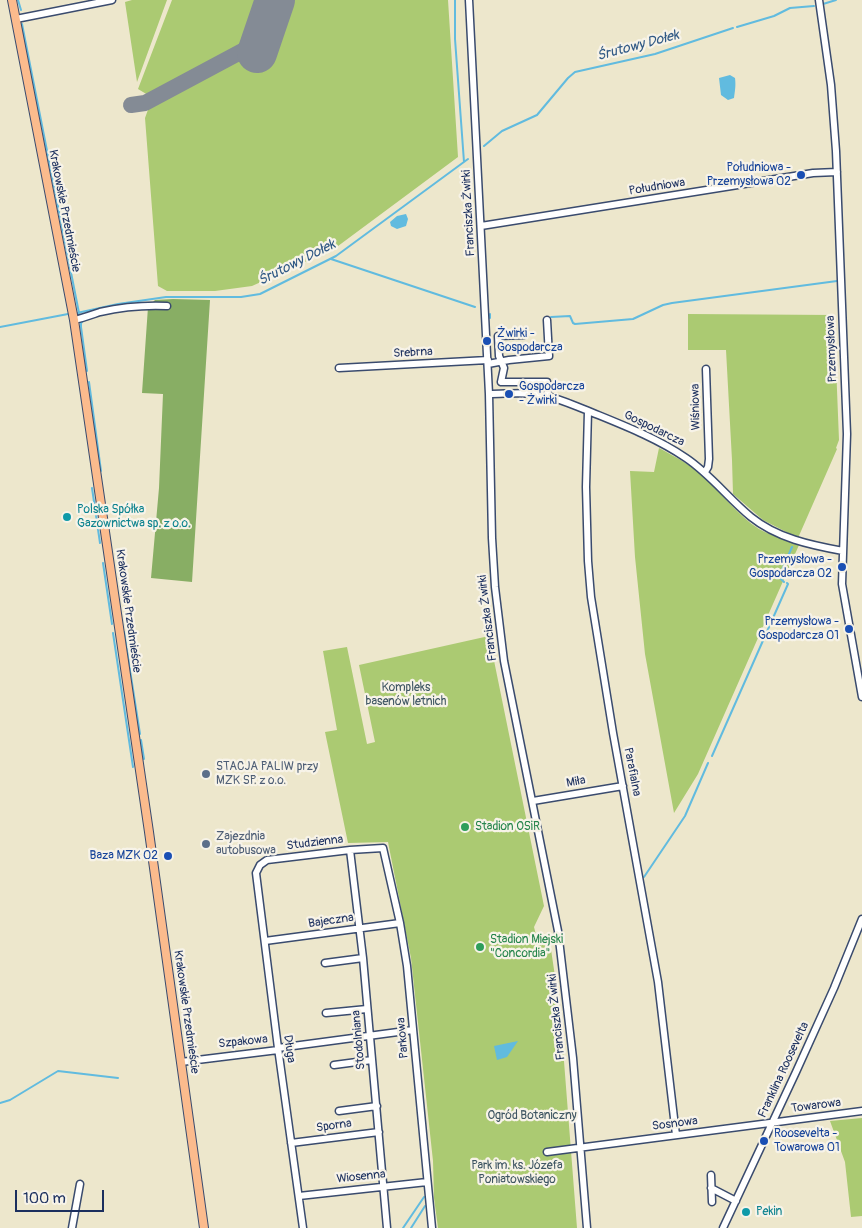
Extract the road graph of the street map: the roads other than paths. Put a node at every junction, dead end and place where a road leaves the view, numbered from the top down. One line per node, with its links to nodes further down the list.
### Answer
1 (12, 0): 5 (main road, Krakowskie Przedmieście)
2 (112, 0): 5 (street)
3 (469, 0): 7 (street, Franciszka Żwirki)
4 (819, 0): 6 (street, Przemysłowa)
5 (16, 19): 9 (main road, Krakowskie Przedmieście)
6 (837, 172): 7 (street, Południowa); 20 (street, Przemysłowa)
7 (481, 226): 12 (street, Franciszka Żwirki)
8 (167, 306): 9 (street)
9 (74, 320): 39 (main road, Krakowskie Przedmieście)
10 (546, 320): 13 (street, Srebrna)
11 (524, 336): 13 (street)
12 (488, 362): 13 (street, Srebrna); 14 (street, Srebrna); 16 (street, Franciszka Żwirki)
13 (502, 362): 17 (street)
14 (339, 368)
15 (706, 370): 19 (street, Wiśniowa)
16 (489, 394): 17 (street, Gospodarcza); 23 (street, Franciszka Żwirki)
17 (548, 396): 18 (street, Gospodarcza)
18 (588, 412): 19 (street, Gospodarcza); 22 (street, Parafialna)
19 (705, 472): 20 (street, Gospodarcza)
20 (842, 551): 21 (street, Przemysłowa)
21 (862, 697)
22 (624, 786): 23 (street, Miła); 46 (street, Parafialna)
23 (533, 801): 48 (street, Franciszka Żwirki)
24 (383, 848): 25 (street, Studzienna); 28 (street, Parkowa)
25 (350, 850): 26 (street, Studzienna); 29 (street, Stodolniana)
26 (256, 873): 30 (street, Długa)
27 (862, 919): 44 (street, Franklina Roosevelta)
28 (400, 924): 29 (street, Bajeczna); 35 (street, Parkowa)
29 (360, 928): 30 (street, Bajeczna); 31 (street, Stodolniana)
30 (265, 941): 37 (street, Długa)
31 (363, 958): 32 (street); 33 (street, Stodolniana)
32 (325, 963)
33 (367, 1009): 34 (street); 36 (street, Stodolniana)
34 (326, 1013)
35 (414, 1030): 36 (street, Szpakowa); 51 (street, Parkowa)
36 (370, 1036): 37 (street, Szpakowa); 38 (street, Stodolniana)
37 (278, 1049): 39 (street, Szpakowa); 47 (street, Długa)
38 (372, 1060): 40 (street); 41 (street, Stodolniana)
39 (181, 1062): 59 (main road, Krakowskie Przedmieście)
40 (334, 1065)
41 (376, 1106): 42 (street); 45 (street, Stodolniana)
42 (339, 1111)
43 (862, 1112): 44 (street, Towarowa)
44 (773, 1122): 46 (street, Sosnowa); 56 (street, Franklina Roosevelta)
45 (379, 1132): 47 (street, Sporna); 53 (street, Stodolniana)
46 (676, 1135): 48 (street, Sosnowa)
47 (291, 1143): 55 (street, Długa)
48 (580, 1148): 49 (street, Sosnowa); 63 (street, Franciszka Żwirki)
49 (546, 1152)
50 (710, 1176): 54 (street)
51 (427, 1182): 53 (street, Wiosenna); 62 (street, Parkowa)
52 (80, 1184): 58 (street)
53 (384, 1186): 55 (street, Wiosenna); 61 (street, Stodolniana)
54 (711, 1188): 56 (street); 57 (street)
55 (299, 1196): 60 (street, Długa)
56 (736, 1201): 64 (street, Franklina Roosevelta)
57 (712, 1202)
58 (72, 1228)
59 (204, 1228)
60 (303, 1228)
61 (387, 1228)
62 (432, 1228)
63 (587, 1228)
64 (723, 1228)

